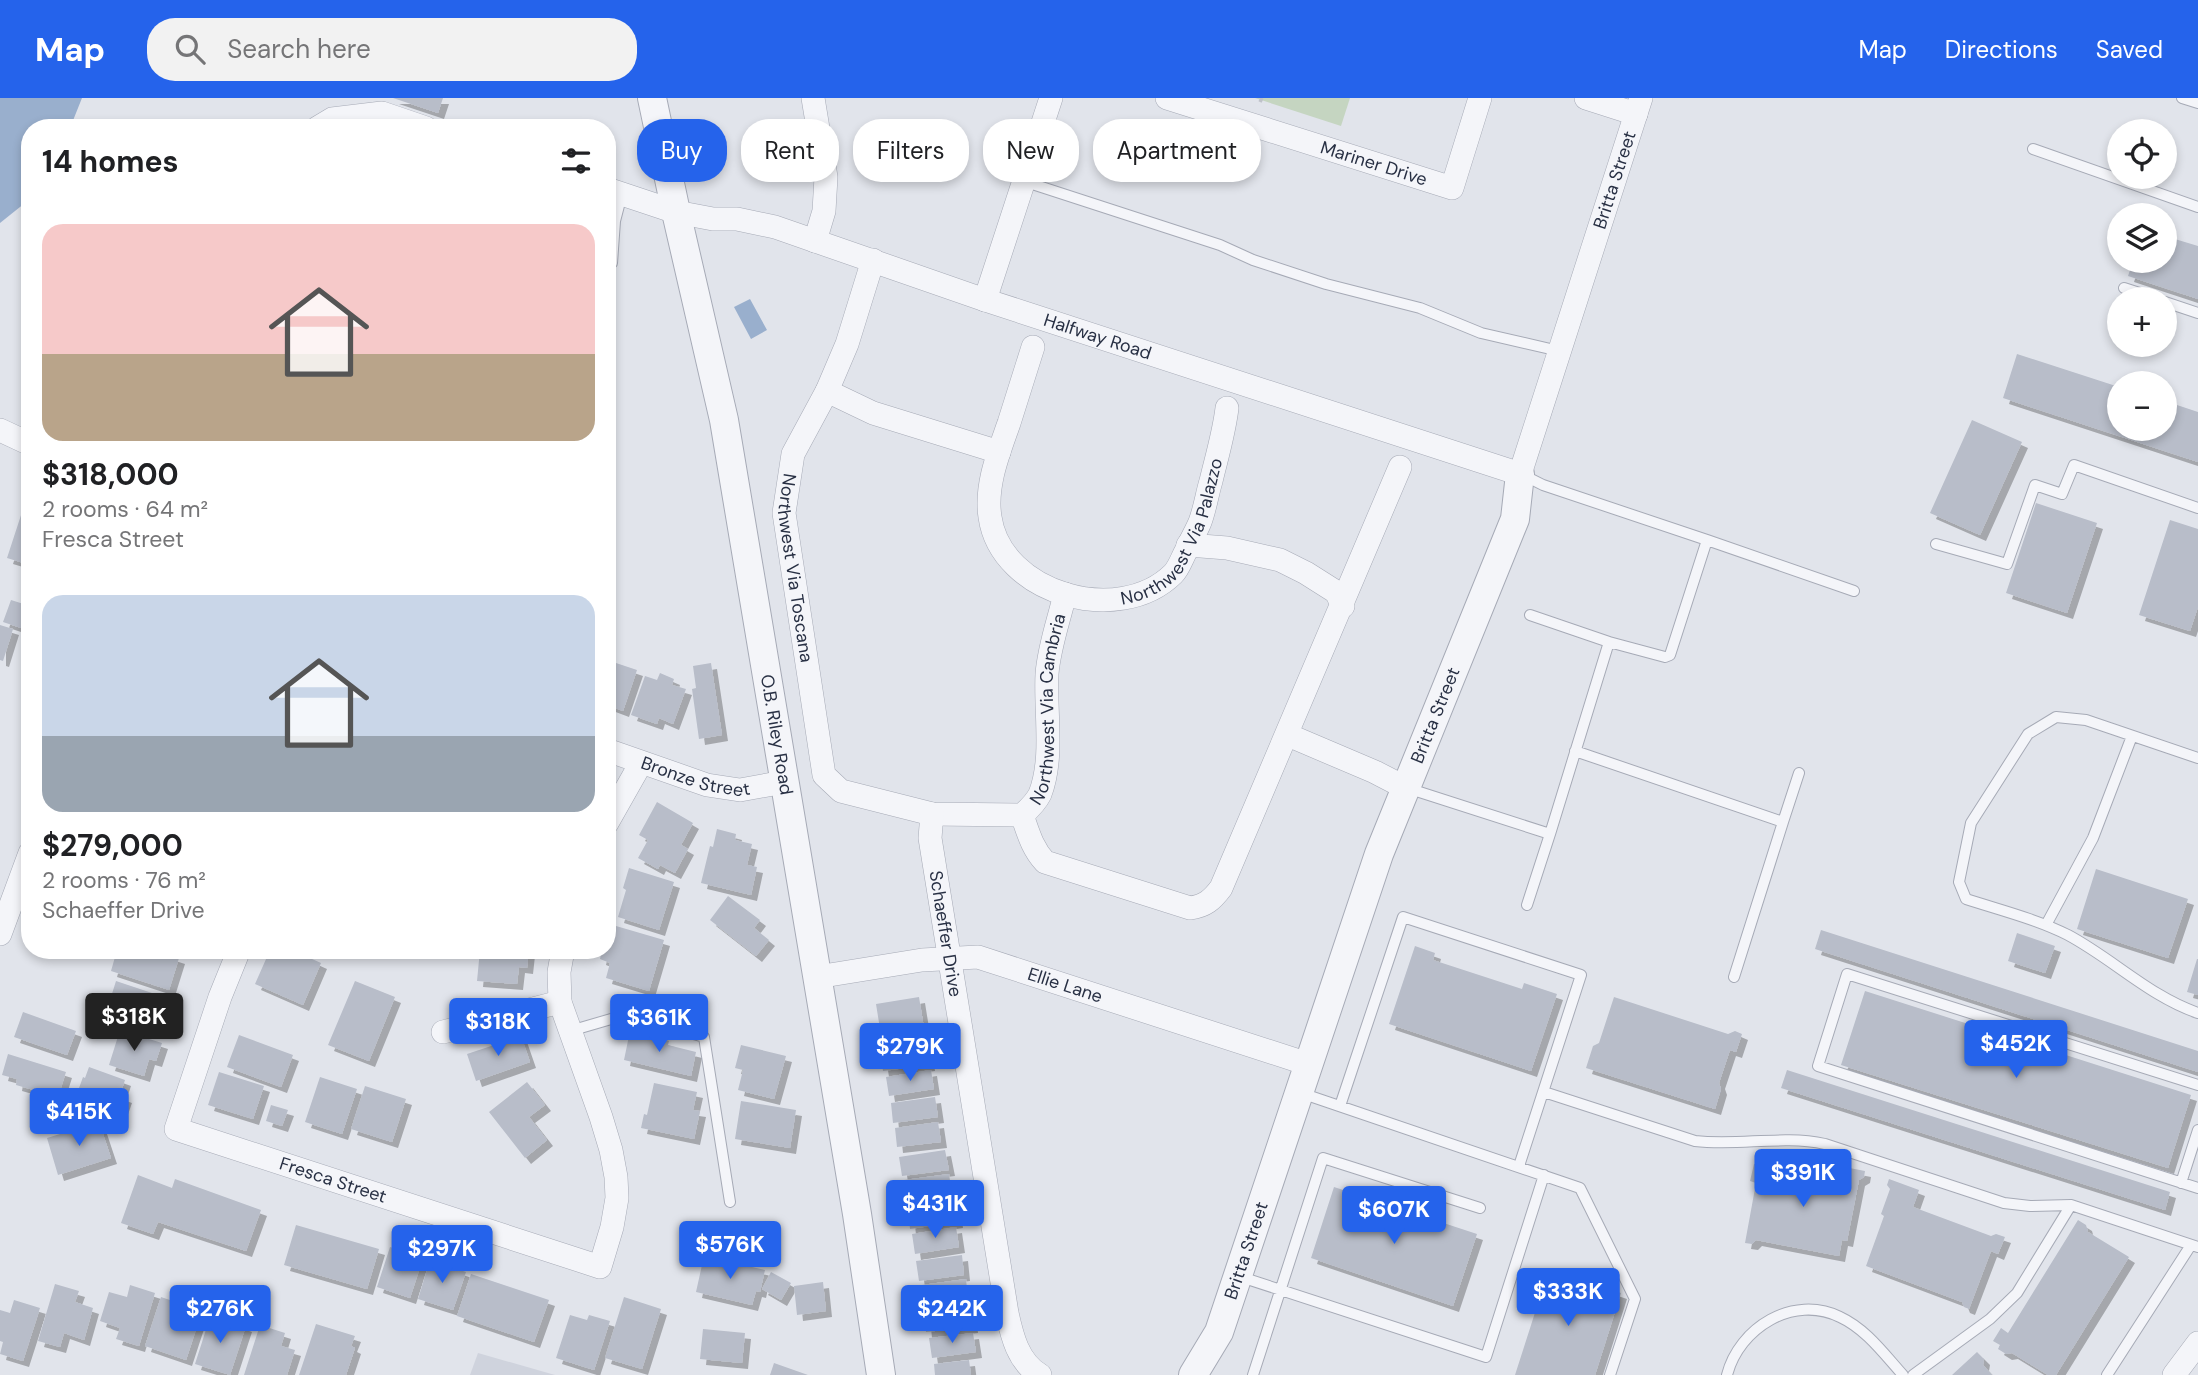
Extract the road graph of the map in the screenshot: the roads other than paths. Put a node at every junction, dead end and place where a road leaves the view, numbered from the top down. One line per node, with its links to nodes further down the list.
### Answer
1 (652, 98): 18 (street, O.B. Riley Road)
2 (813, 98): 19 (street)
3 (1051, 98): 12 (street)
4 (1167, 98): 5 (street, Mariner Drive)
5 (1480, 98)
6 (1586, 98): 9 (street)
7 (2182, 98): 8 (lane)
8 (2198, 103)
9 (1638, 106): 25 (street, Britta Street)
10 (332, 119): 11 (street)
11 (398, 119)
12 (1044, 119)
13 (2034, 149): 17 (lane)
14 (1023, 182): 21 (street)
15 (1026, 182): 25 (lane)
16 (616, 192): 18 (street, Halfway Road)
17 (2198, 207)
18 (676, 212): 19 (street, Halfway Road); 49 (street, O.B. Riley Road)
19 (816, 241): 20 (street, Halfway Road)
20 (873, 260): 21 (street, Halfway Road); 26 (street, Northwest Via Toscana)
21 (985, 300): 32 (street, Halfway Road)
22 (2177, 306): 23 (lane)
23 (2198, 313)
24 (1033, 347): 30 (street, Northwest Via Palazzo)
25 (1559, 351): 32 (street, Britta Street)
26 (827, 391): 30 (street); 52 (street, Northwest Via Toscana)
27 (1227, 408): 36 (street, Northwest Via Palazzo)
28 (0, 430): 29 (street)
29 (21, 440)
30 (999, 452): 38 (street, Northwest Via Palazzo)
31 (1400, 467): 39 (street)
32 (1520, 474): 34 (lane); 50 (street, Britta Street)
33 (2198, 508): 35 (lane)
34 (1707, 540): 37 (lane); 41 (lane)
35 (1936, 544)
36 (1188, 545): 38 (street, Northwest Via Palazzo); 39 (street)
37 (1854, 591)
38 (1065, 594): 53 (street, Northwest Via Cambria)
39 (1343, 606): 42 (street)
40 (1530, 615): 41 (lane)
41 (1609, 642): 44 (lane)
42 (1288, 735): 50 (street); 53 (street)
43 (2133, 736): 46 (lane); 59 (lane); 59 (lane)
44 (1575, 751): 54 (lane); 55 (lane)
45 (616, 753): 47 (street, Bronze Street)
46 (2198, 758)
47 (641, 762): 49 (street, Bronze Street); 51 (street)
48 (1799, 773): 54 (lane)
49 (784, 782): 64 (street, O.B. Riley Road)
50 (1404, 787): 55 (lane); 70 (street, Britta Street)
51 (616, 807)
52 (932, 814): 53 (street, Northwest Via Cambria); 63 (street, Schaeffer Drive)
53 (1022, 815)
54 (1783, 822): 65 (lane)
55 (1550, 834): 58 (lane)
56 (21, 870): 57 (street)
57 (5, 900): 60 (street)
58 (1528, 905)
59 (2046, 925): 67 (lane)
60 (0, 934)
61 (235, 959): 68 (street, Fresca Street)
62 (561, 959): 66 (street, Fresca Street)
63 (949, 959): 64 (street, Ellie Lane); 70 (street, Ellie Lane); 89 (street, Schaeffer Drive)
64 (817, 977): 88 (street, O.B. Riley Road)
65 (1734, 977)
66 (560, 1002): 68 (street, Fresca Street); 69 (street)
67 (2198, 1013)
68 (570, 1031): 80 (lane)
69 (443, 1032)
70 (1308, 1064): 72 (street, Britta Street)
71 (2198, 1085): 78 (lane)
72 (1299, 1092): 74 (lane); 84 (street, Britta Street)
73 (1544, 1092): 74 (lane); 76 (lane); 81 (lane)
74 (1340, 1106): 76 (lane)
75 (2198, 1130): 78 (lane)
76 (1519, 1166): 77 (lane)
77 (1544, 1175): 85 (lane); 93 (lane)
78 (2181, 1183): 79 (lane)
79 (2198, 1188)
80 (730, 1202)
81 (2071, 1205): 83 (lane); 96 (lane)
82 (1480, 1208): 85 (lane)
83 (2195, 1246): 97 (lane)
84 (1238, 1276): 85 (lane); 86 (street, Britta Street)
85 (1280, 1290): 92 (lane)
86 (1219, 1332): 90 (street, Britta Street); 91 (street, Britta Street)
87 (2198, 1343): 98 (street)
88 (881, 1375)
89 (1040, 1375)
90 (1193, 1375)
91 (1216, 1375)
92 (1253, 1375)
93 (1610, 1375)
94 (1727, 1375): 95 (lane)
95 (1903, 1375)
96 (1913, 1375)
97 (2108, 1375)
98 (2174, 1375)

